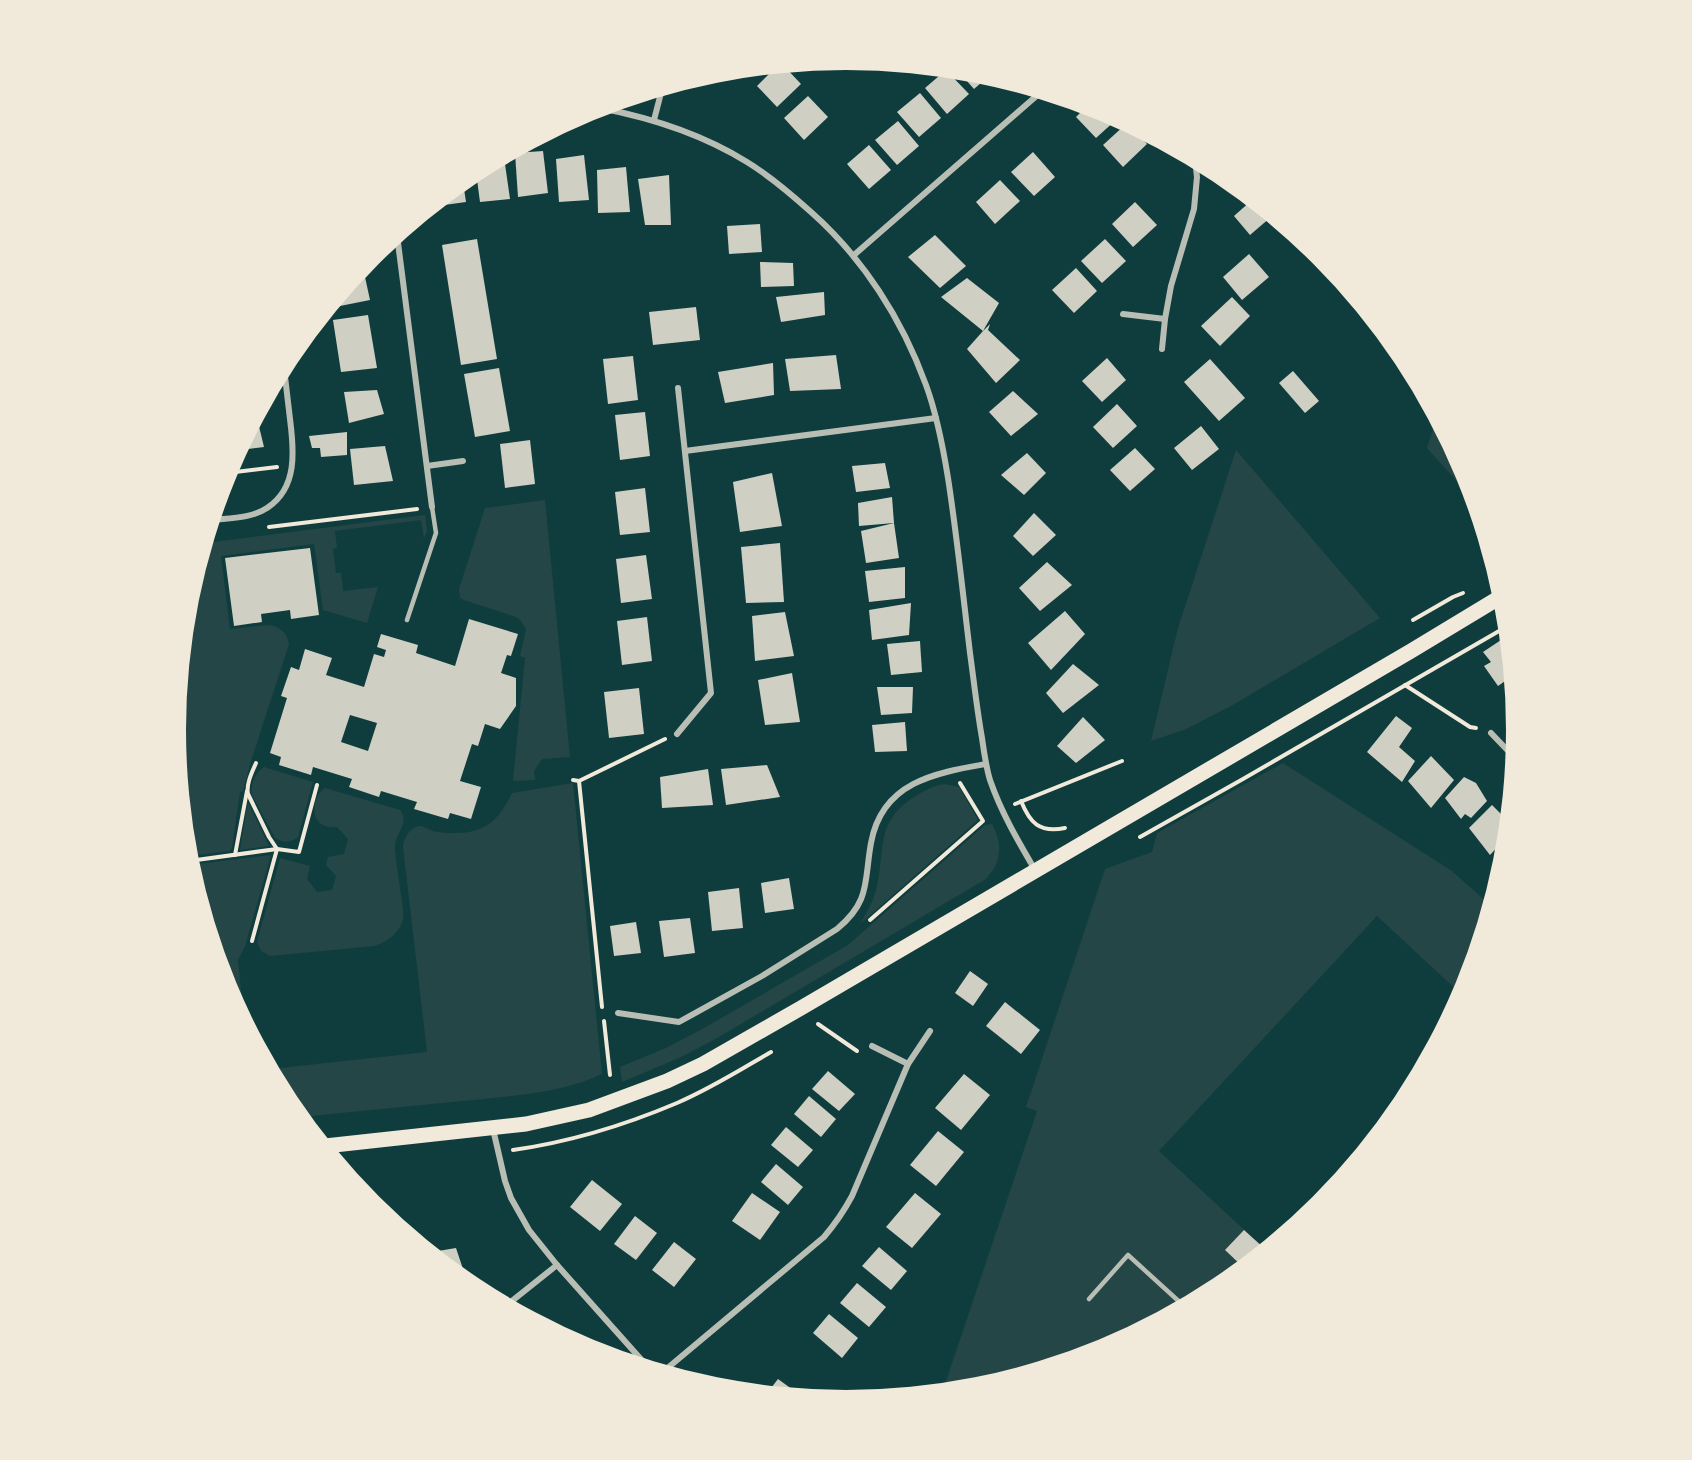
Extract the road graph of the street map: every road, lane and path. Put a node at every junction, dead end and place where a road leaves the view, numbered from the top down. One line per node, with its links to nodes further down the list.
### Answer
1 (660, 97): 4 (street)
2 (1034, 98): 7 (street)
3 (617, 112): 4 (street)
4 (654, 120): 7 (street)
5 (1196, 172): 9 (street)
6 (399, 245): 17 (street)
7 (854, 255): 13 (street)
8 (1123, 314): 9 (street)
9 (1165, 320): 10 (street)
10 (1162, 349)
11 (286, 383): 16 (street)
12 (678, 388): 14 (street)
13 (936, 418): 14 (street); 30 (street)
14 (685, 451): 26 (street)
15 (463, 461): 17 (street)
16 (293, 465): 18 (path); 20 (street)
17 (427, 466): 19 (street)
18 (240, 471)
19 (432, 507): 21 (path); 23 (lane)
20 (221, 519)
21 (267, 527)
22 (1493, 601): 40 (main road)
23 (407, 620)
24 (1405, 685): 25 (path)
25 (1491, 733): 27 (street)
26 (676, 734): 33 (path)
27 (1505, 747)
28 (1122, 761): 36 (path)
29 (256, 763): 35 (path)
30 (986, 764): 31 (street); 40 (street)
31 (953, 770): 41 (path); 43 (street)
32 (573, 780): 33 (path)
33 (579, 781): 48 (path)
34 (317, 785): 37 (path)
35 (247, 789): 37 (path); 38 (path)
36 (1068, 828)
37 (277, 849): 38 (path); 42 (path)
38 (235, 855): 39 (path)
39 (199, 860)
40 (1035, 871): 49 (main road)
41 (870, 920)
42 (252, 941)
43 (618, 1012)
44 (819, 1024): 46 (path)
45 (930, 1031): 47 (street)
46 (872, 1046): 47 (street)
47 (908, 1064): 56 (street)
48 (610, 1075)
49 (493, 1128): 50 (main road); 51 (street)
50 (334, 1145)
51 (557, 1265): 53 (street); 55 (street)
52 (1089, 1299): 54 (lane)
53 (514, 1300)
54 (1178, 1300)
55 (637, 1356)
56 (670, 1365)

